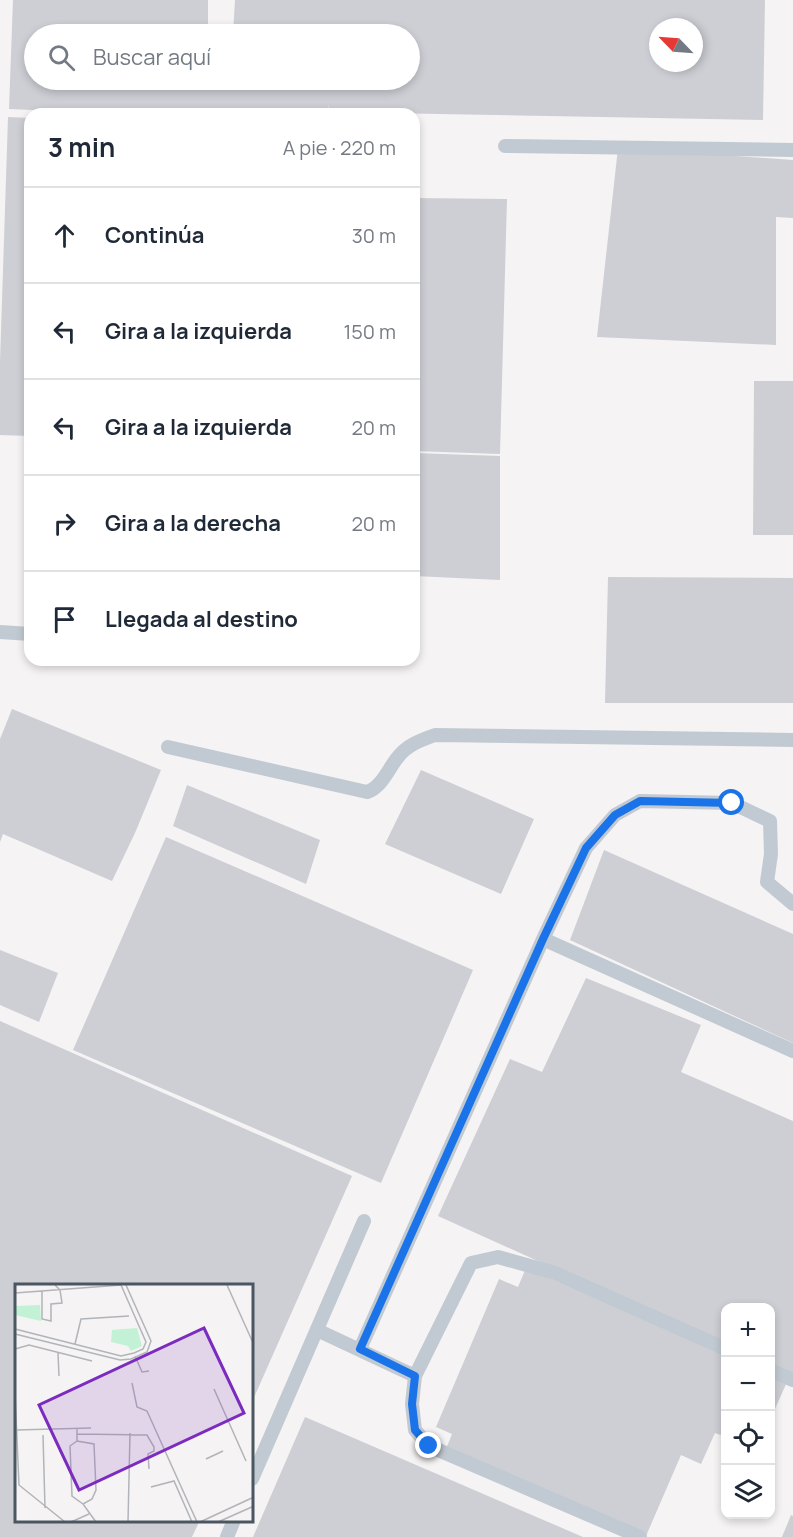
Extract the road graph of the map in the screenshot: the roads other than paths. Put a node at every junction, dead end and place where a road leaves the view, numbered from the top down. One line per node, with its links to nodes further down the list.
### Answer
1 (505, 146): 2 (lane)
2 (793, 150)
3 (0, 632): 4 (lane)
4 (24, 634)
5 (793, 740): 6 (lane)
6 (168, 747)
7 (793, 904): 8 (lane)
8 (543, 939): 9 (lane); 13 (lane)
9 (793, 1051)
10 (364, 1221): 11 (lane)
11 (317, 1330): 13 (lane); 17 (lane)
12 (721, 1347): 15 (lane)
13 (360, 1349): 15 (lane)
14 (775, 1372): 16 (lane)
15 (415, 1376): 20 (lane)
16 (793, 1380)
17 (254, 1474)
18 (234, 1522): 19 (lane)
19 (226, 1537)
20 (640, 1537)

